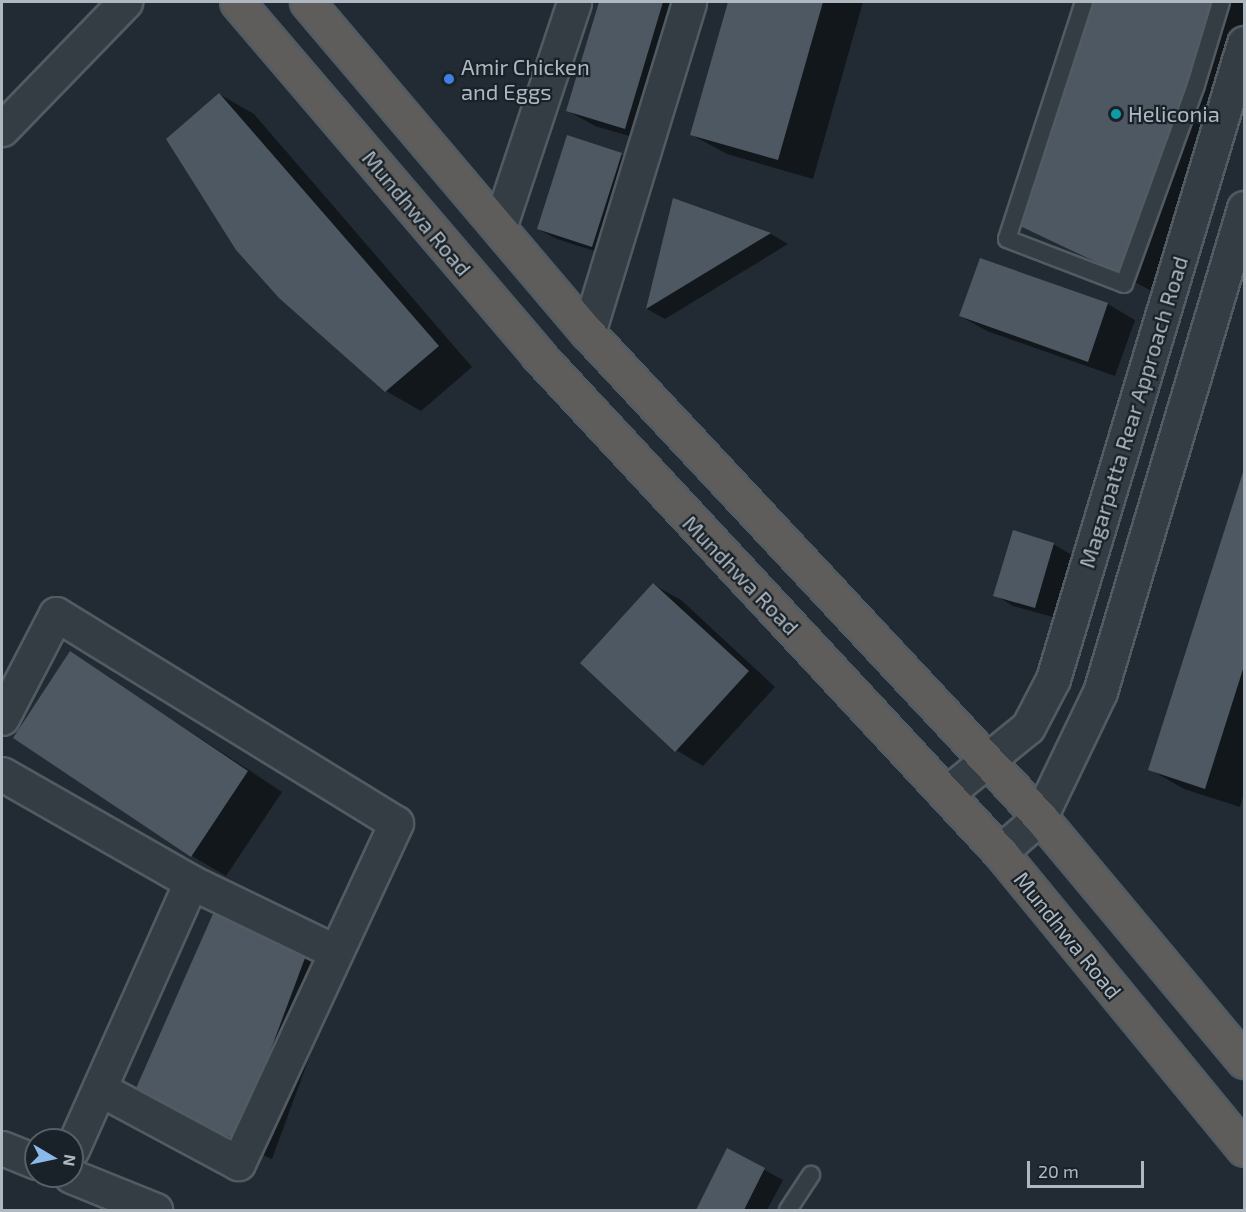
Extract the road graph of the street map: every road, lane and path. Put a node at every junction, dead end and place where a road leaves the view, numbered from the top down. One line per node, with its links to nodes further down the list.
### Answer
1 (125, 2): 11 (street)
2 (237, 2): 18 (highway, Mundhwa Road)
3 (307, 2): 13 (highway)
4 (574, 2): 13 (street)
5 (689, 2): 14 (street)
6 (1084, 2): 9 (lane)
7 (1221, 2): 9 (lane)
8 (1245, 43): 10 (street, Magarpatta Rear Approach Road)
9 (1196, 85): 10 (lane)
10 (1229, 95): 16 (street, Magarpatta Rear Approach Road)
11 (2, 129)
12 (1245, 208): 19 (street)
13 (499, 228): 14 (highway)
14 (588, 333): 16 (highway)
15 (2, 718): 22 (street)
16 (990, 762): 18 (street, Magarpatta Rear Approach Road); 19 (highway)
17 (2, 774): 21 (street)
18 (947, 794): 20 (highway, Mundhwa Road)
19 (1040, 817): 20 (street); 23 (highway)
20 (1000, 852): 27 (highway, Mundhwa Road)
21 (191, 882): 22 (street); 24 (street)
22 (334, 951): 24 (street)
23 (1245, 1061)
24 (100, 1089): 25 (street)
25 (82, 1128)
26 (2, 1148): 28 (street)
27 (1245, 1149)
28 (24, 1157)
29 (811, 1175): 32 (lane)
30 (84, 1181): 31 (street)
31 (155, 1210)
32 (788, 1210)

